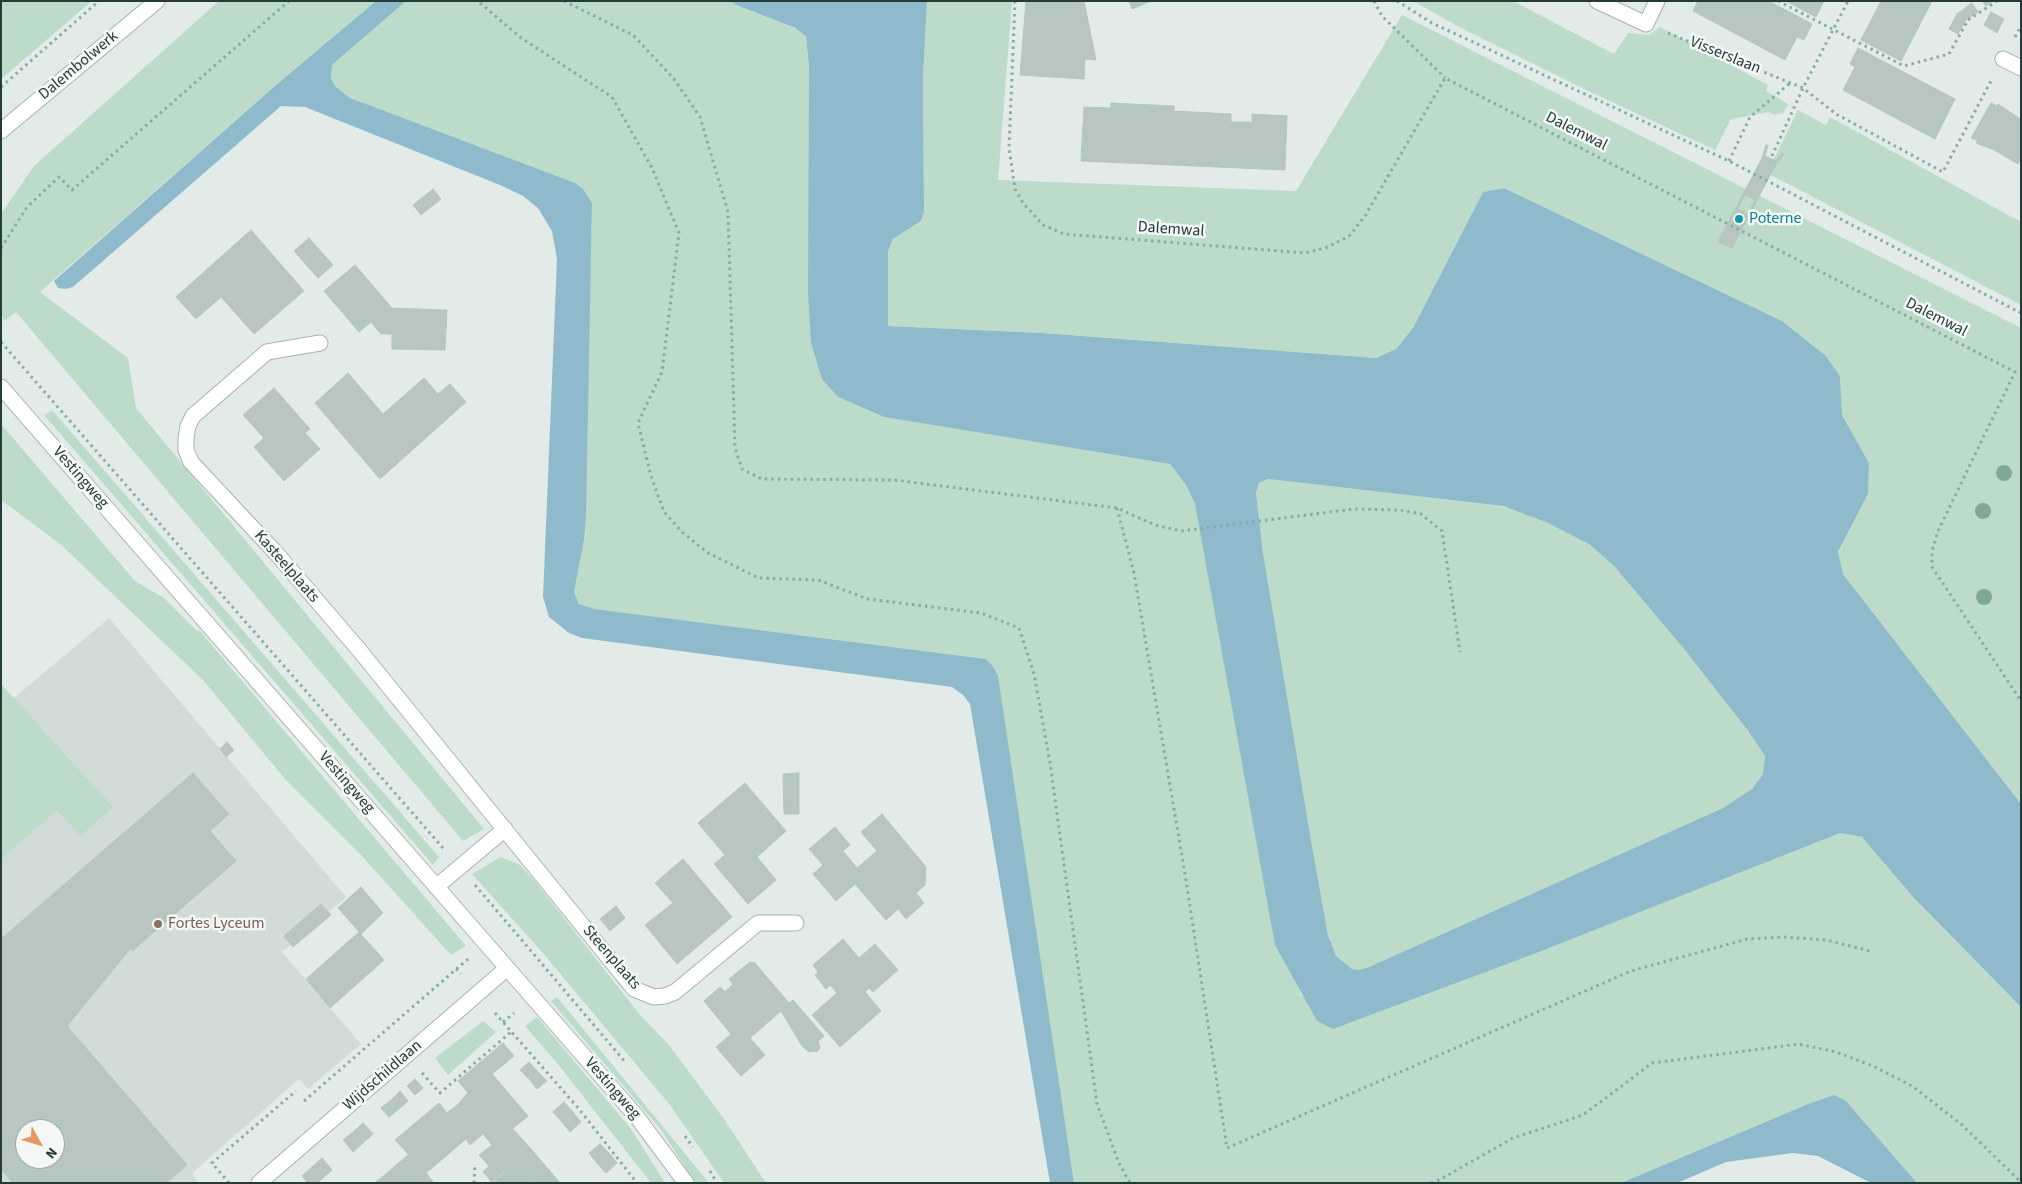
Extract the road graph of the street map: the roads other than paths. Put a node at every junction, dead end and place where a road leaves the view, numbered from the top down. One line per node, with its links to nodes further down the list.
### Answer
1 (157, 1): 6 (street, Dalembolwerk)
2 (1597, 1): 3 (street)
3 (1657, 1)
4 (2003, 59): 5 (street)
5 (2021, 68)
6 (1, 131)
7 (320, 343): 9 (street, Kasteelplaats)
8 (1, 387): 10 (street, Vestingweg)
9 (505, 829): 10 (street); 11 (street, Steenplaats)
10 (436, 887): 12 (street, Vestingweg)
11 (796, 923)
12 (506, 969): 13 (street, Wijdschildlaan); 14 (street, Vestingweg)
13 (259, 1183)
14 (686, 1183)

